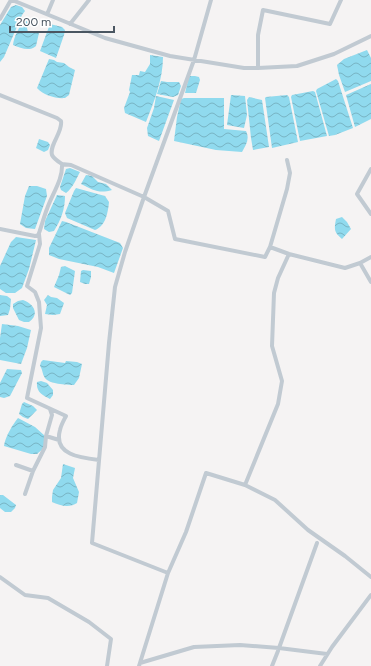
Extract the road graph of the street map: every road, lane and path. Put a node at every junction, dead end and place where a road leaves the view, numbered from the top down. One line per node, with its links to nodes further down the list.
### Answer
1 (11, 0): 7 (street); 8 (street)
2 (53, 0): 6 (street)
3 (89, 0): 8 (street)
4 (211, 0): 10 (street)
5 (340, 0): 11 (street)
6 (48, 12)
7 (0, 19)
8 (70, 24): 10 (street)
9 (371, 36): 11 (street)
10 (194, 60): 11 (street); 16 (street)
11 (258, 68)
12 (0, 95): 14 (street)
13 (287, 160): 20 (street)
14 (62, 164): 16 (street); 19 (street)
15 (371, 169): 17 (street)
16 (144, 197): 20 (street); 28 (street)
17 (371, 214)
18 (0, 229): 19 (street)
19 (39, 234): 25 (street)
20 (270, 247): 21 (street)
21 (289, 254): 23 (street); 31 (street)
22 (371, 257): 23 (street)
23 (360, 263): 24 (street)
24 (371, 282)
25 (50, 408): 26 (street); 27 (street)
26 (46, 436): 27 (street); 30 (street)
27 (59, 440): 28 (street)
28 (99, 460): 34 (street)
29 (16, 465): 30 (street)
30 (33, 471): 32 (street)
31 (245, 485): 34 (street); 36 (street)
32 (25, 494)
33 (317, 543): 38 (street)
34 (168, 573): 40 (street)
35 (0, 577): 41 (street)
36 (371, 577)
37 (371, 595): 39 (street)
38 (279, 649): 39 (street); 40 (street); 42 (street)
39 (327, 654): 43 (street)
40 (140, 664)
41 (107, 666)
42 (272, 666)
43 (320, 666)

